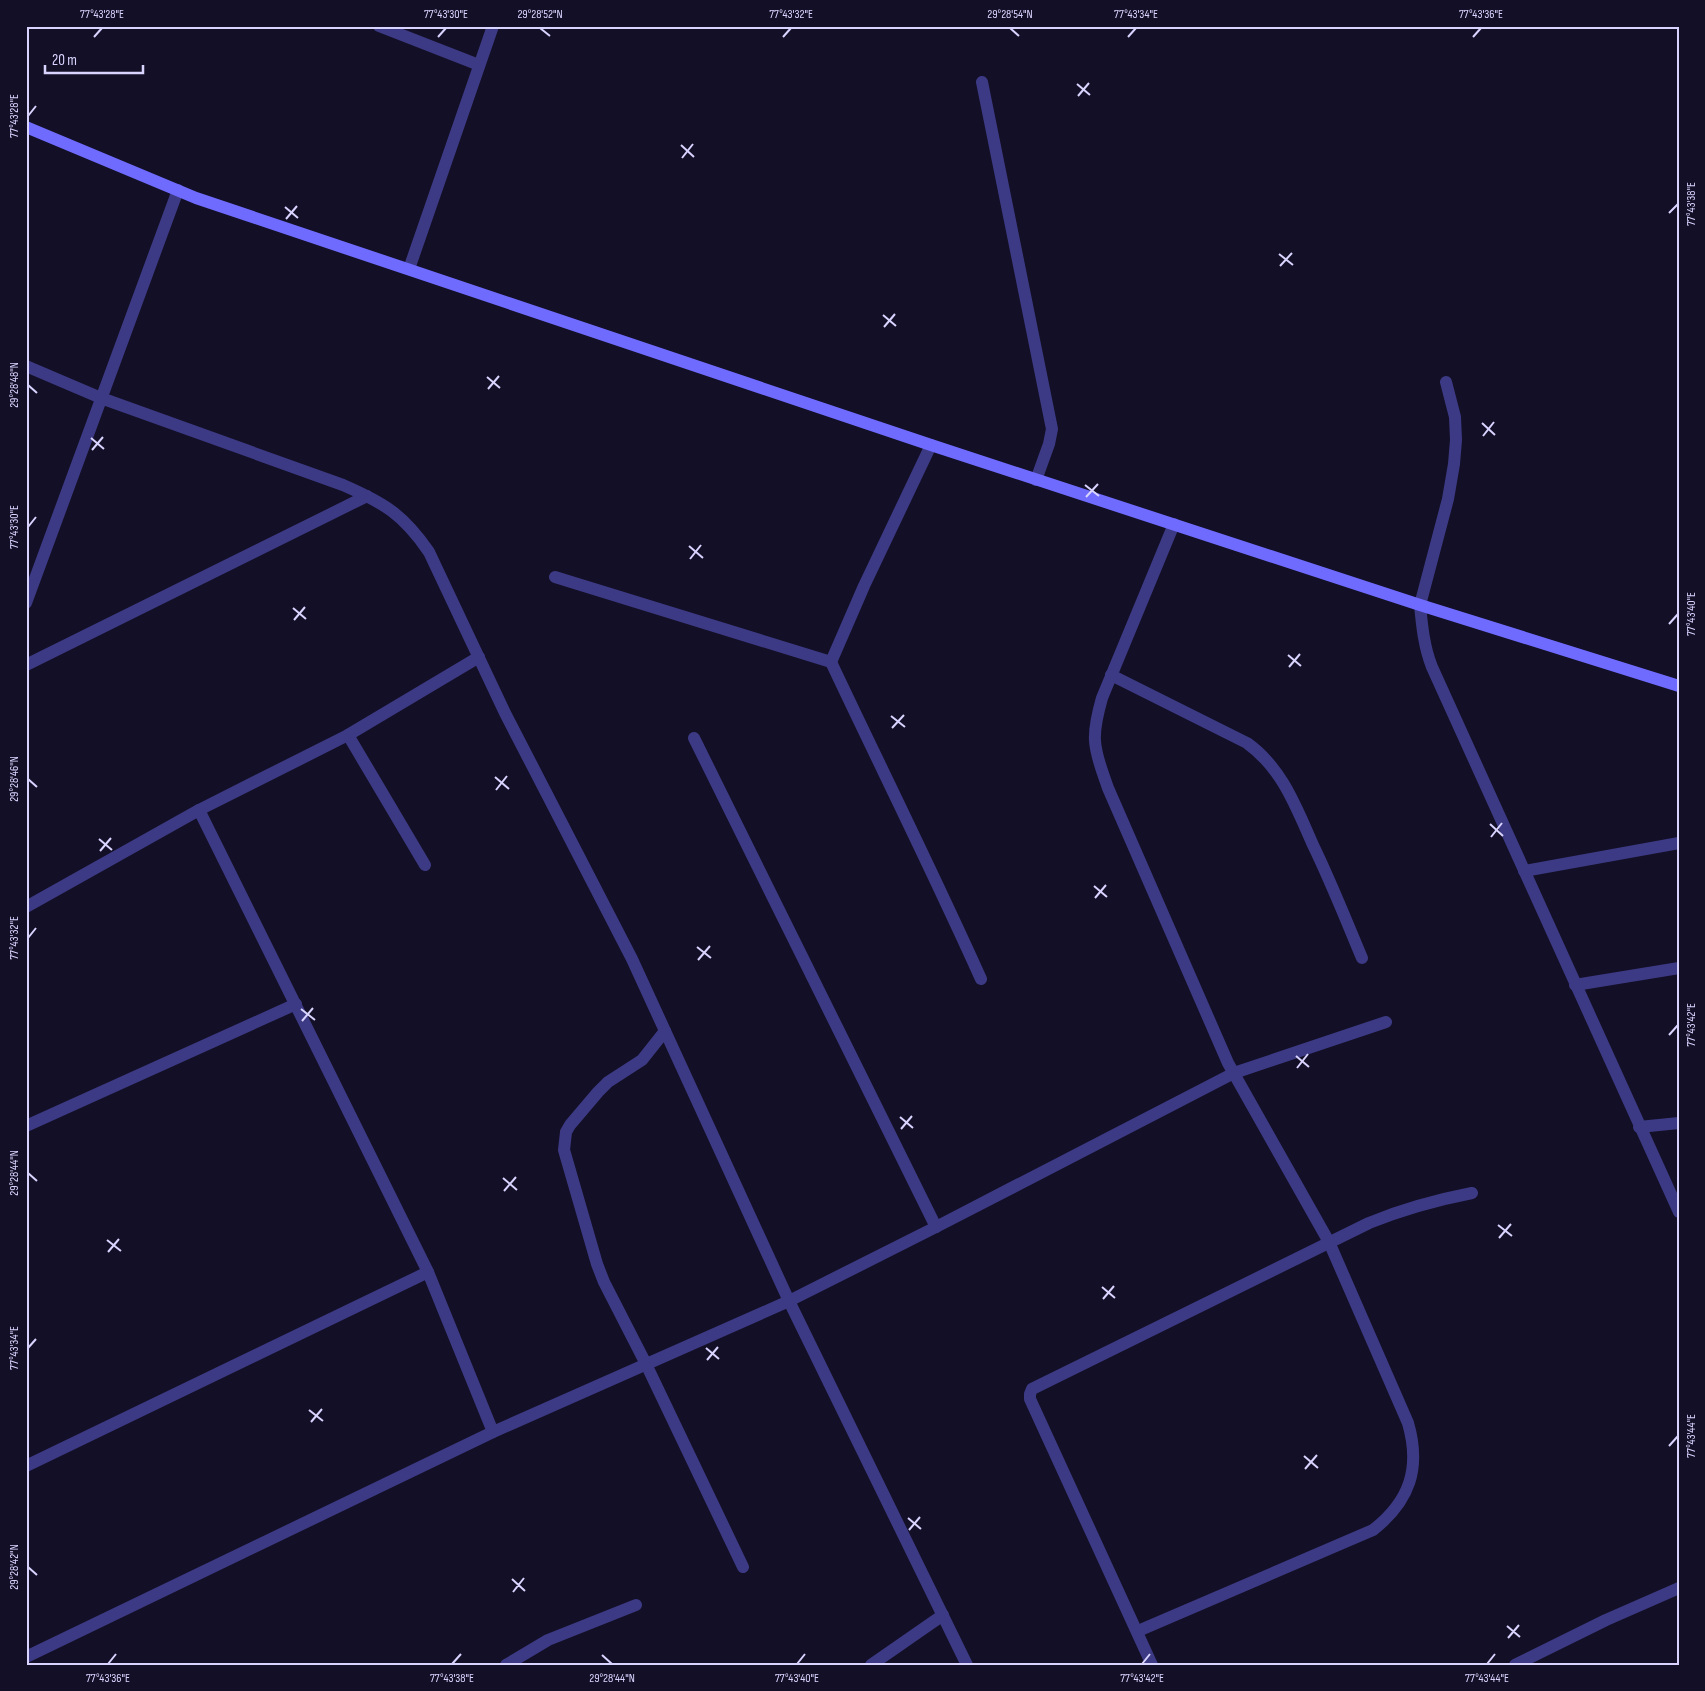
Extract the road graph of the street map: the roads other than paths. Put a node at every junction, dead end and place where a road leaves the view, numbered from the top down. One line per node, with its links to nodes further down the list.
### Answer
1 (379, 26): 3 (street)
2 (493, 26): 3 (street)
3 (479, 65): 7 (street)
4 (982, 82): 12 (street)
5 (26, 128): 6 (street)
6 (178, 190): 7 (street); 10 (street)
7 (409, 269): 11 (street)
8 (26, 366): 10 (street)
9 (1446, 382): 17 (street)
10 (101, 398): 13 (street); 16 (street)
11 (931, 445): 12 (street); 19 (street)
12 (1036, 480): 14 (street)
13 (367, 496): 18 (street); 20 (street)
14 (1174, 524): 17 (street); 21 (street)
15 (555, 576): 19 (street)
16 (26, 603)
17 (1420, 605): 22 (street); 28 (street)
18 (479, 657): 23 (street); 36 (street)
19 (831, 662): 32 (street)
20 (26, 665)
21 (1111, 675): 30 (street); 37 (street)
22 (1679, 686)
23 (348, 735): 25 (street); 27 (street)
24 (694, 738): 43 (street)
25 (199, 810): 29 (street); 34 (street)
26 (1679, 843): 28 (street)
27 (426, 865)
28 (1524, 871): 33 (street)
29 (26, 907)
30 (1362, 958)
31 (1679, 968): 33 (street)
32 (981, 979)
33 (1575, 985): 40 (street)
34 (296, 1004): 39 (street); 45 (street)
35 (1386, 1022): 37 (street)
36 (665, 1031): 46 (street); 47 (street)
37 (1234, 1073): 43 (street); 44 (street)
38 (1679, 1123): 40 (street)
39 (26, 1126)
40 (1640, 1127): 42 (street)
41 (1472, 1193): 44 (street)
42 (1679, 1212)
43 (936, 1227): 46 (street)
44 (1329, 1242): 54 (street); 54 (street)
45 (428, 1272): 48 (street); 49 (street)
46 (789, 1301): 47 (street); 53 (street)
47 (646, 1364): 48 (street); 50 (street)
48 (493, 1432): 55 (street)
49 (26, 1466)
50 (743, 1567)
51 (1679, 1588): 60 (street)
52 (636, 1605): 56 (street)
53 (943, 1615): 57 (street); 58 (street)
54 (1138, 1631): 59 (street)
55 (26, 1657)
56 (506, 1665)
57 (871, 1665)
58 (967, 1665)
59 (1152, 1665)
60 (1514, 1665)

